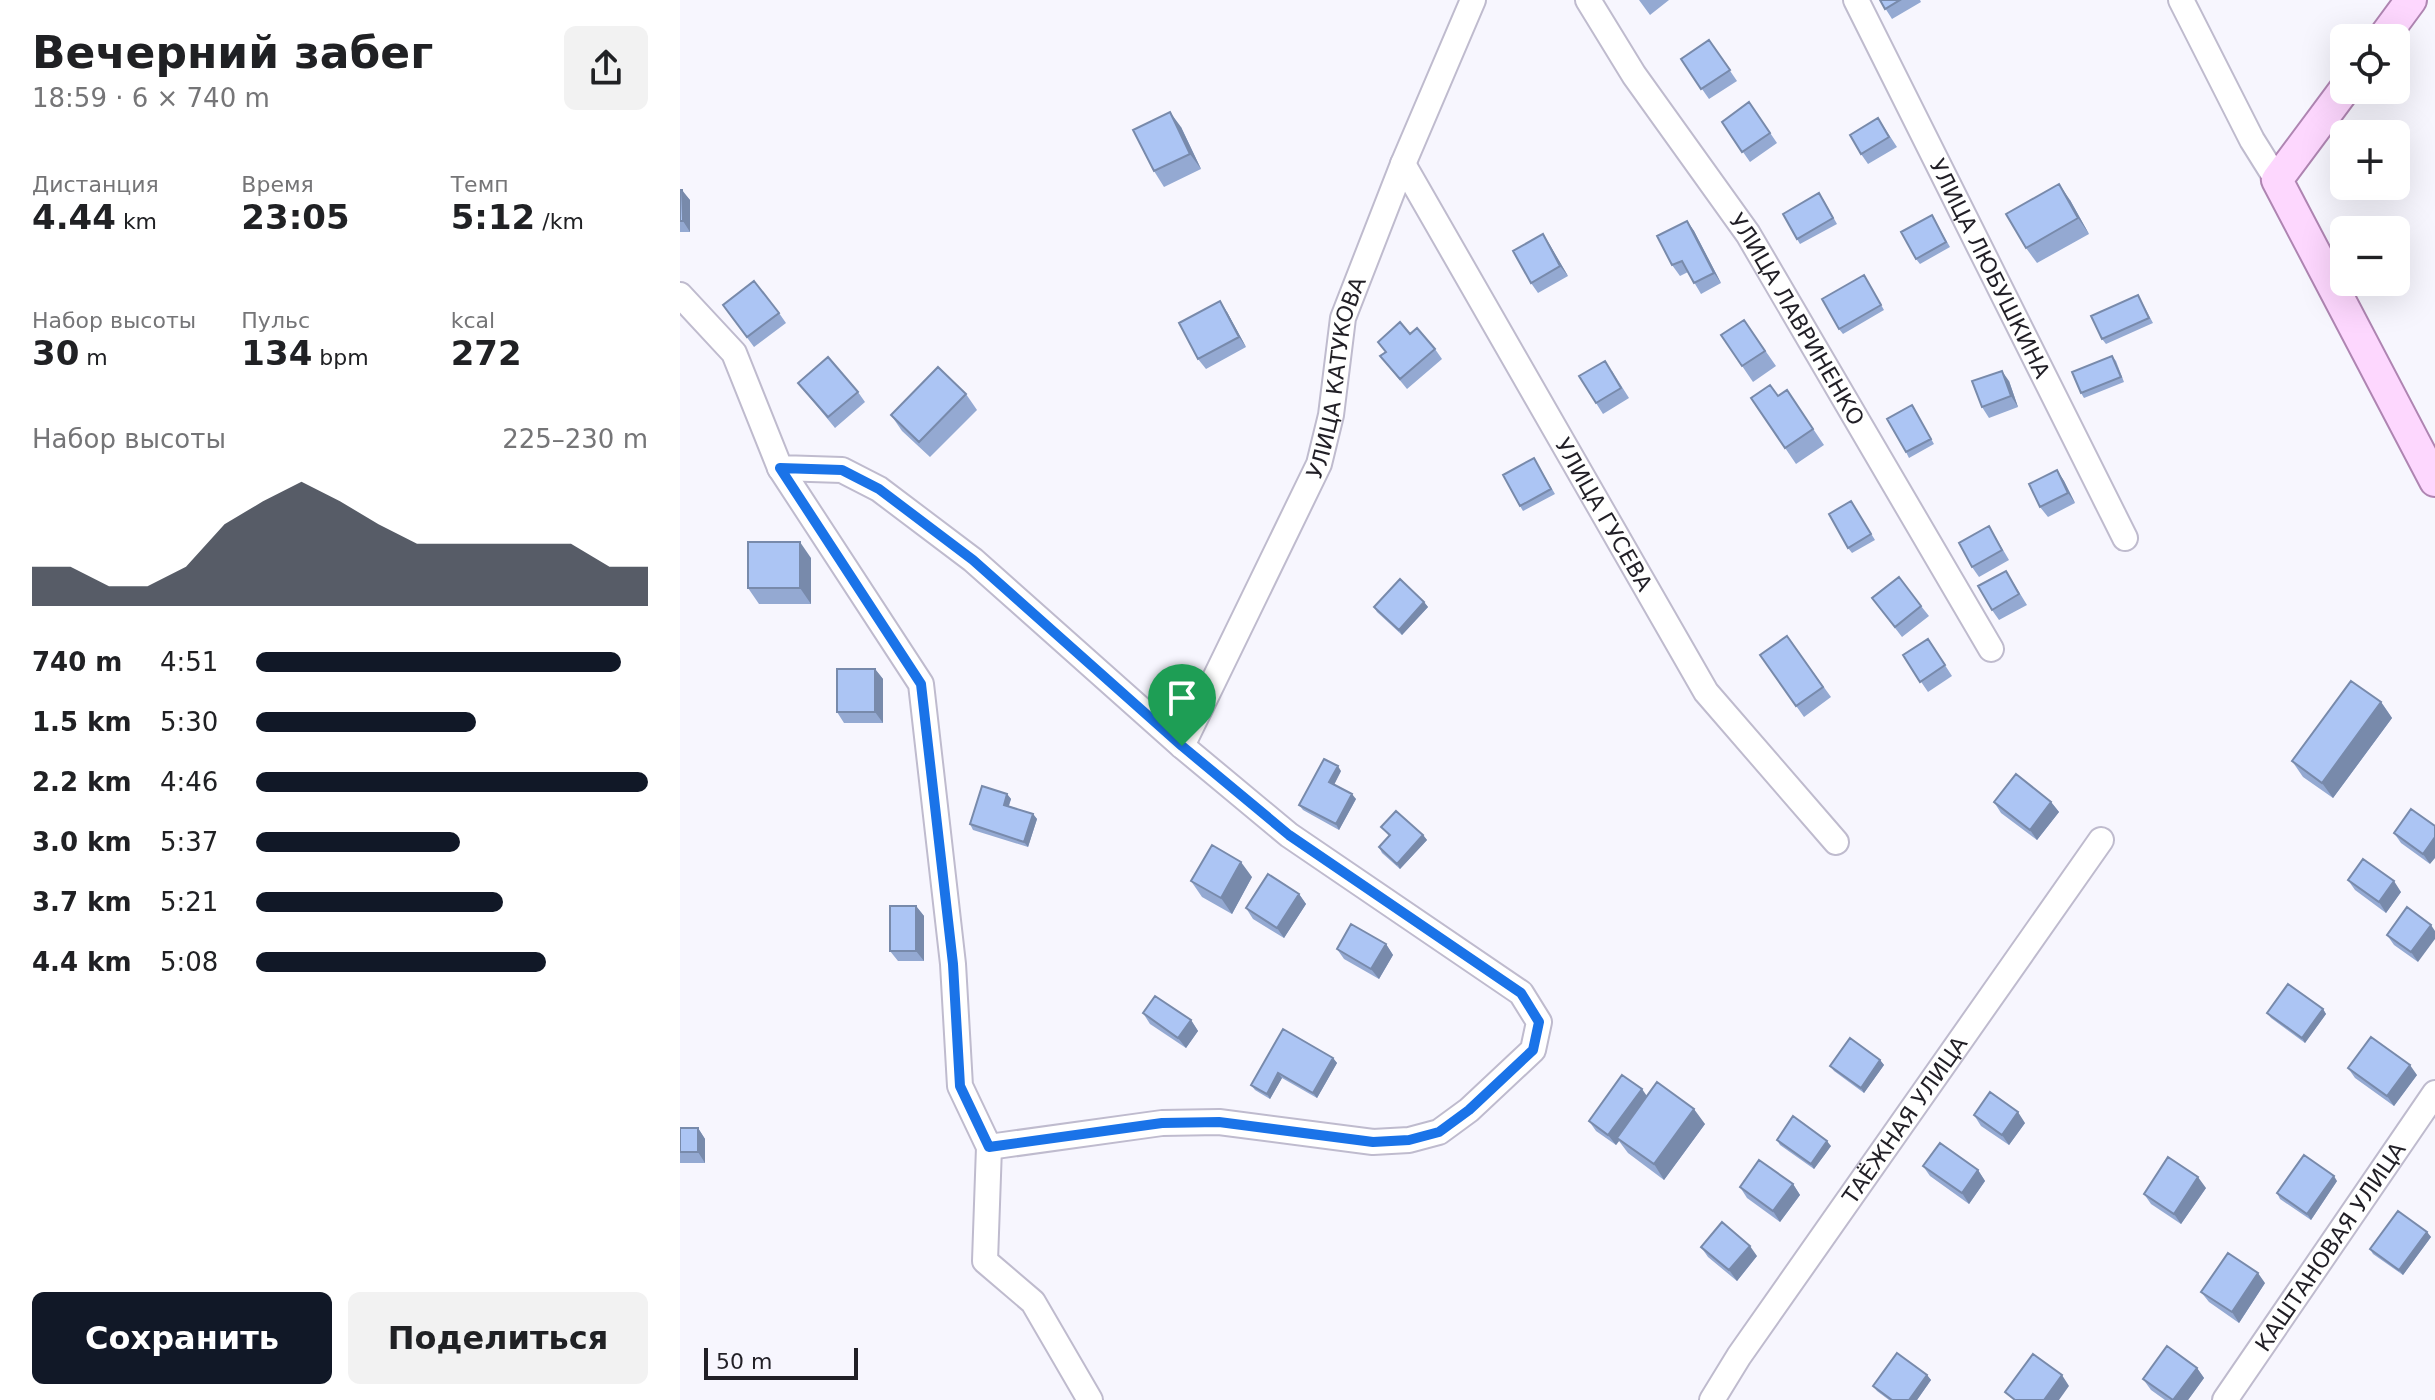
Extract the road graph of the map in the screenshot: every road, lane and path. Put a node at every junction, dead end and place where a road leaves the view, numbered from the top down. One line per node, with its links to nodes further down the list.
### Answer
1 (1473, 0): 8 (street, УЛИЦА КАТУКОВА)
2 (1588, 0): 14 (street, УЛИЦА ЛАВРИНЕНКО)
3 (1856, 0): 13 (street, УЛИЦА ЛЮБУШКИНА)
4 (2181, 0): 9 (street)
5 (2411, 0): 6 (main road)
6 (2393, 24)
7 (2334, 104): 9 (main road)
8 (1403, 164): 15 (street, УЛИЦА КАТУКОВА); 17 (street, УЛИЦА ГУСЕВА)
9 (2277, 180): 12 (main road)
10 (680, 295): 11 (street)
11 (780, 468): 15 (street); 19 (street)
12 (2432, 468)
13 (2125, 538)
14 (1991, 649)
15 (1182, 746): 19 (street)
16 (2101, 840): 21 (street, ТАЁЖНАЯ УЛИЦА)
17 (1836, 842)
18 (2435, 1093): 22 (street, КАШТАНОВАЯ УЛИЦА)
19 (989, 1147): 20 (street)
20 (1090, 1400)
21 (1712, 1400)
22 (2225, 1400)

